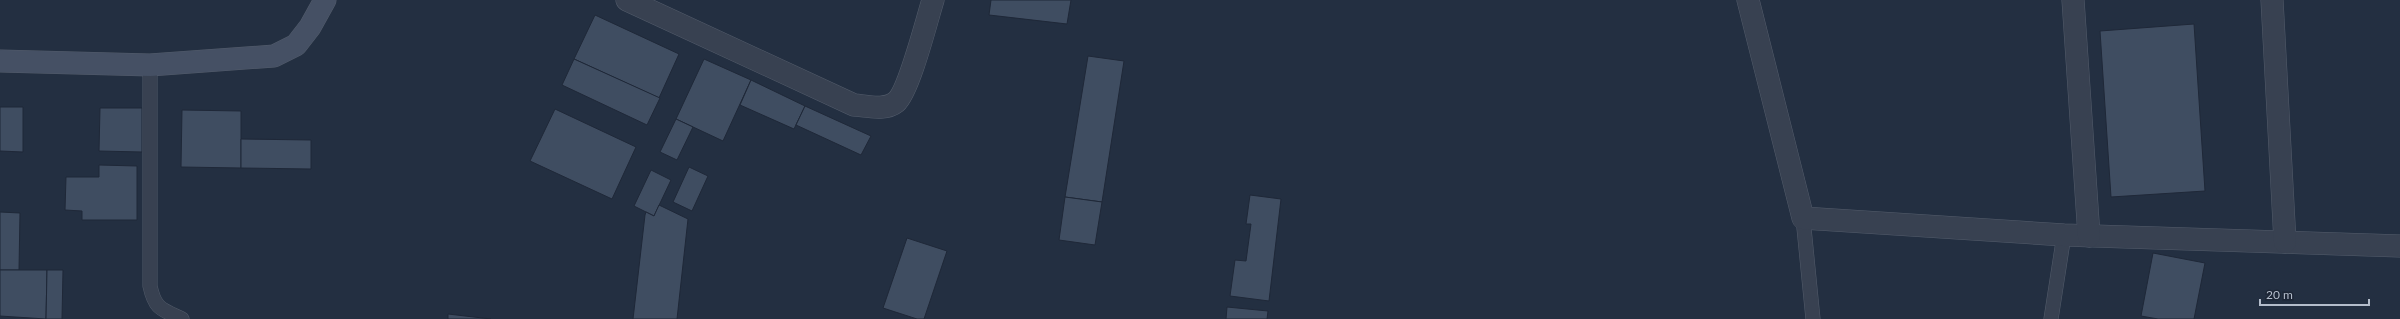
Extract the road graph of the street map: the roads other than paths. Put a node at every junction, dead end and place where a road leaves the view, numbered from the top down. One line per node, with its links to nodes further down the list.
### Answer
1 (325, 0): 8 (street)
2 (627, 0): 3 (street)
3 (933, 0)
4 (1748, 0): 9 (street)
5 (2073, 0): 11 (street)
6 (2272, 0): 12 (street)
7 (0, 61): 8 (street)
8 (150, 65): 14 (lane)
9 (1803, 218): 10 (street); 15 (lane)
10 (2064, 235): 11 (street); 16 (lane)
11 (2089, 236): 12 (street)
12 (2285, 242): 13 (street)
13 (2400, 246)
14 (182, 319)
15 (1813, 319)
16 (2052, 319)

